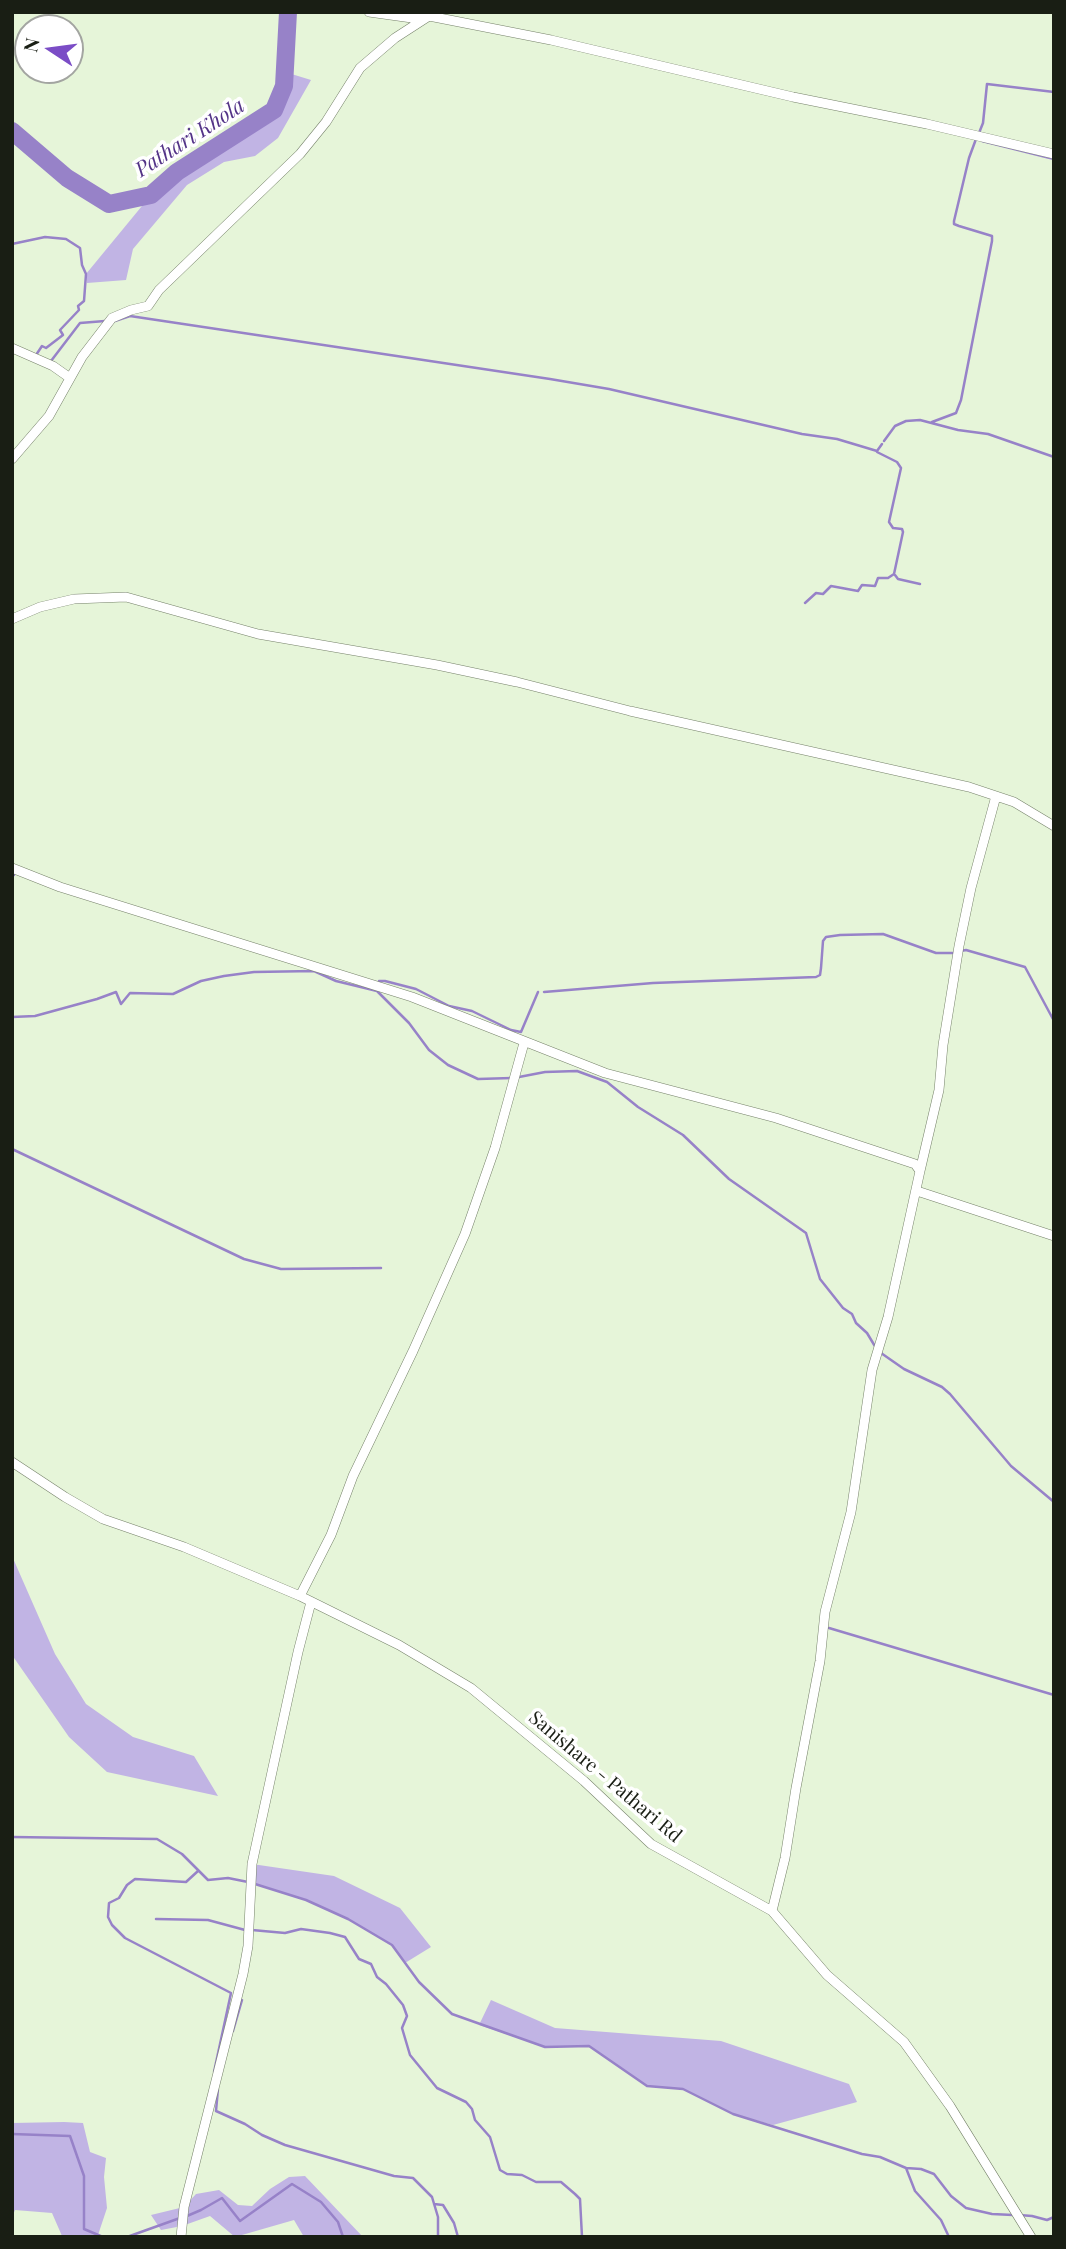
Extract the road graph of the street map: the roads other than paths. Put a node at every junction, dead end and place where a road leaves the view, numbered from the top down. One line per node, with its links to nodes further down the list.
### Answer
1 (369, 12): 2 (street)
2 (432, 14): 3 (street); 5 (street)
3 (1054, 154)
4 (12, 348): 5 (street)
5 (71, 378): 6 (street)
6 (12, 459)
7 (12, 619): 8 (street)
8 (996, 796): 9 (street); 12 (street)
9 (1054, 825)
10 (12, 868): 11 (street)
11 (524, 1043): 12 (street); 16 (street)
12 (920, 1171): 13 (street)
13 (917, 1191): 14 (street); 18 (street)
14 (1054, 1236)
15 (12, 1462): 16 (street, Sanishare - Pathari Rd)
16 (300, 1596): 17 (street, Sanishare - Pathari Rd)
17 (311, 1602): 18 (street, Sanishare - Pathari Rd); 19 (street)
18 (772, 1911): 20 (street, Sanishare - Pathari Rd)
19 (181, 2237)
20 (1031, 2237)

